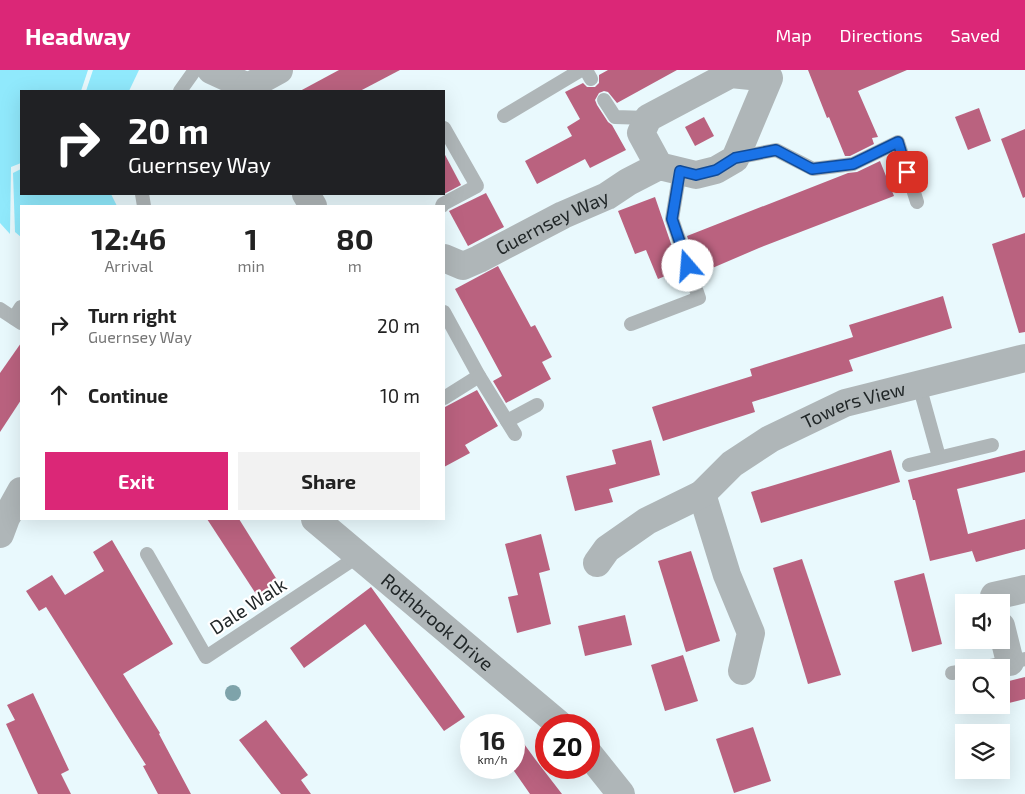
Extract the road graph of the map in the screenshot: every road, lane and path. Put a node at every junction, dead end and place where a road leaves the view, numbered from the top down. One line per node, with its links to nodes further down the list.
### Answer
1 (195, 70): 7 (lane)
2 (211, 70): 6 (street)
3 (279, 70): 6 (street)
4 (586, 73): 9 (lane)
5 (770, 74): 10 (street); 12 (street)
6 (250, 89)
7 (181, 90)
8 (604, 100): 10 (lane)
9 (504, 116)
10 (648, 118): 13 (street)
11 (445, 130): 15 (lane)
12 (735, 158): 13 (street); 14 (lane)
13 (670, 169): 16 (street, Guernsey Way); 20 (lane)
14 (917, 202)
15 (442, 205)
16 (445, 258)
17 (0, 309): 19 (lane)
18 (445, 314): 22 (lane)
19 (19, 316)
20 (631, 324)
21 (1025, 358): 23 (street, Towers View)
22 (479, 376): 24 (lane); 26 (lane)
23 (919, 385): 29 (lane); 32 (street, Towers View)
24 (445, 397)
25 (537, 405): 26 (lane)
26 (507, 421): 27 (lane)
27 (515, 434)
28 (992, 445): 29 (lane)
29 (939, 457): 30 (lane)
30 (909, 465)
31 (20, 493): 34 (street)
32 (702, 494): 37 (street, Towers View); 42 (street)
33 (316, 520): 36 (street, Rothbrook Drive)
34 (0, 534)
35 (147, 554): 36 (lane, Dale Walk)
36 (360, 555): 43 (street, Rothbrook Drive)
37 (597, 563)
38 (1025, 588): 39 (street)
39 (1002, 594)
40 (1010, 645): 41 (street)
41 (1017, 660)
42 (742, 671)
43 (547, 714)
44 (600, 768): 45 (street)
45 (620, 794)

